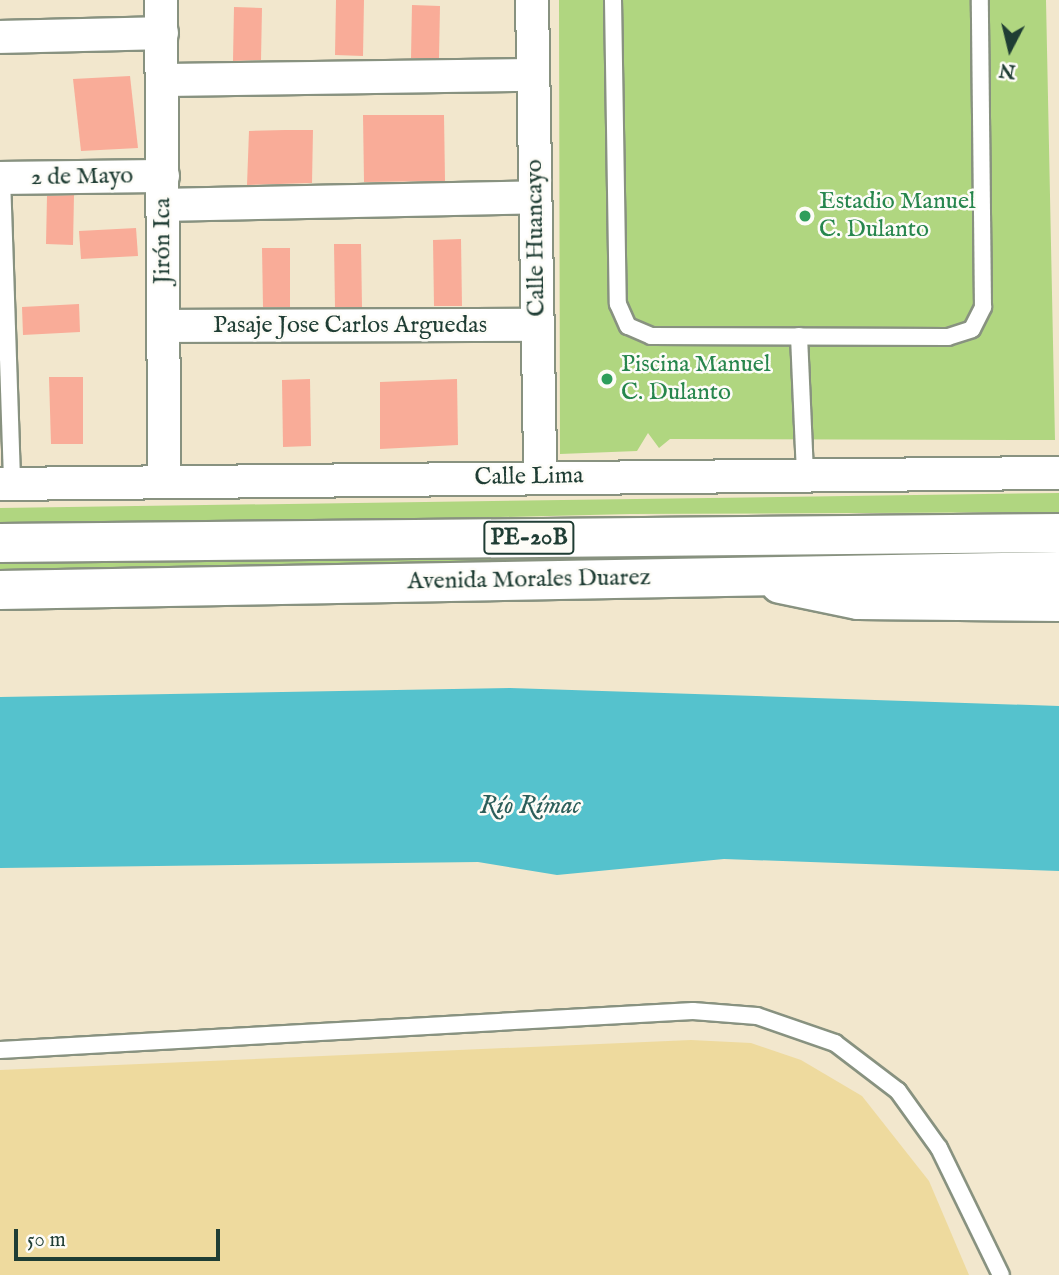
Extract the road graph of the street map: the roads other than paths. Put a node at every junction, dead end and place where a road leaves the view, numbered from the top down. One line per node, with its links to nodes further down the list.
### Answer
1 (162, 0): 5 (street, Jirón Ica)
2 (532, 0): 7 (street, Calle Huancayo)
3 (613, 0): 14 (lane)
4 (980, 0): 14 (lane)
5 (162, 33): 6 (street); 8 (street, Jirón Ica)
6 (0, 37)
7 (533, 75): 8 (street); 11 (street, Calle Huancayo)
8 (164, 80): 10 (street, Jirón Ica)
9 (1, 178): 10 (street, 2 de Mayo); 19 (lane)
10 (164, 190): 11 (street, 2 de Mayo); 13 (street, Jirón Ica)
11 (535, 197): 12 (street, Calle Huancayo)
12 (538, 325): 13 (street, Pasaje Jose Carlos Arguedas); 17 (street, Calle Huancayo)
13 (163, 326): 18 (street, Jirón Ica)
14 (799, 336): 16 (lane)
15 (1059, 473): 16 (street, Calle Lima)
16 (806, 475): 17 (street, Calle Lima)
17 (540, 477): 18 (street, Calle Lima)
18 (164, 481): 19 (street, Calle Lima)
19 (6, 484)
20 (1059, 533): 21 (main road, Avenida Morales Duarez / PE-20B)
21 (0, 542)
22 (1059, 571): 23 (main road, Avenida Morales Duarez / PE-20B)
23 (736, 576): 24 (main road, Avenida Morales Duarez / PE-20B); 25 (main road)
24 (0, 590)
25 (1059, 602)
26 (0, 1050): 27 (lane)
27 (1001, 1275)

